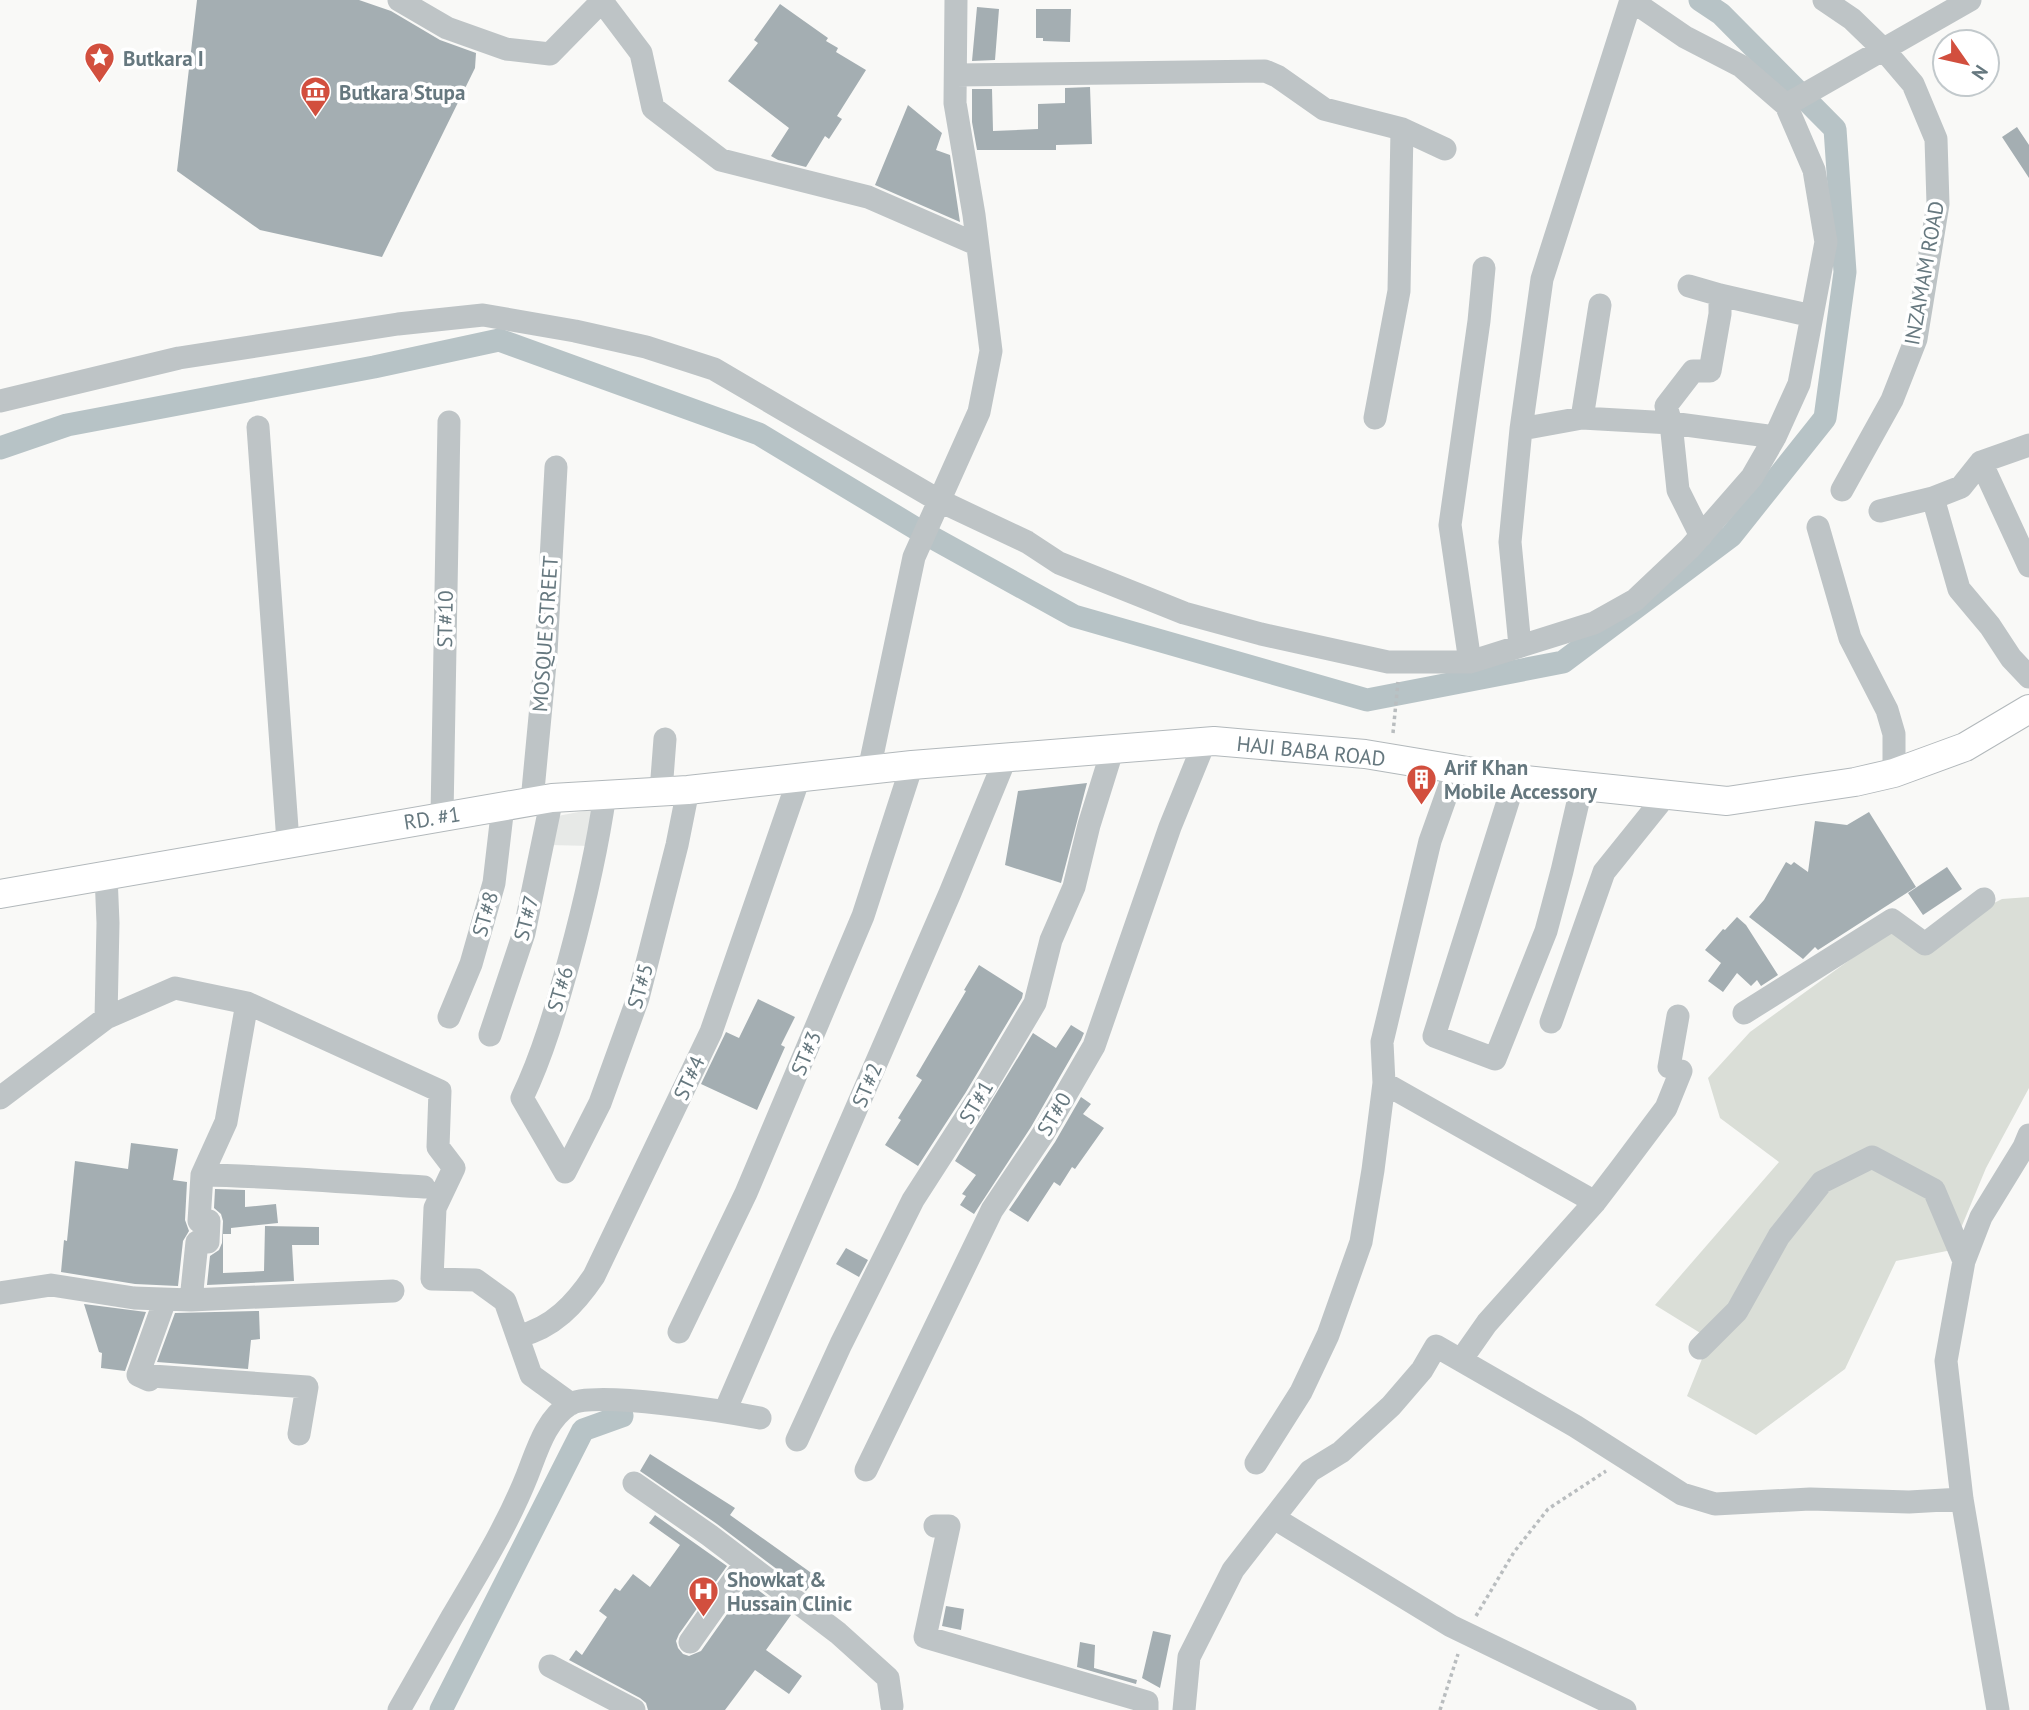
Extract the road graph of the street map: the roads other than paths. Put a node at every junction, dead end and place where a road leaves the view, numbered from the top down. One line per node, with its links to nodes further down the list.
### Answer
1 (399, 0): 6 (street)
2 (956, 0): 8 (street)
3 (1631, 0): 9 (street); 24 (street)
4 (1824, 0): 7 (street, INZAMAM ROAD)
5 (1970, 0): 7 (street)
6 (611, 5): 12 (street)
7 (1884, 50): 9 (street); 29 (street, INZAMAM ROAD)
8 (956, 75): 10 (street); 12 (street)
9 (1786, 105): 17 (street)
10 (1402, 129): 11 (street); 19 (street)
11 (1445, 149)
12 (976, 244): 31 (street)
13 (1484, 268): 37 (street)
14 (1689, 286): 15 (street)
15 (1720, 295): 17 (street); 22 (street)
16 (1600, 305): 20 (street)
17 (1812, 316): 25 (street)
18 (0, 401): 31 (street)
19 (1375, 418)
20 (1582, 418): 22 (street); 24 (street)
21 (449, 422): 56 (street, ST#10)
22 (1671, 423): 25 (street); 34 (street)
23 (257, 427): 57 (street)
24 (1521, 429): 36 (street)
25 (1775, 438): 34 (street)
26 (2029, 445): 27 (street)
27 (1981, 462): 30 (street); 35 (street)
28 (556, 467): 54 (street, MOSQUE STREET)
29 (1842, 490)
30 (1933, 498): 32 (street); 38 (street)
31 (937, 503): 37 (street); 45 (street)
32 (1880, 511)
33 (1818, 527): 47 (street)
34 (1701, 536): 36 (street)
35 (2029, 566)
36 (1520, 646): 37 (street)
37 (1470, 662)
38 (2029, 677)
39 (2029, 710): 47 (main road, HAJI BABA ROAD)
40 (665, 739): 51 (street, ST#5)
41 (1205, 741): 42 (main road, HAJI BABA ROAD); 46 (main road, HAJI BABA ROAD); 92 (street, ST#0)
42 (1113, 748): 43 (main road, HAJI BABA ROAD); 90 (street, ST#1)
43 (1006, 757): 44 (main road, HAJI BABA ROAD); 87 (street, ST#2)
44 (912, 765): 45 (main road, HAJI BABA ROAD); 80 (street, ST#3)
45 (869, 770): 48 (main road, RD. #1)
46 (1455, 771): 49 (main road, HAJI BABA ROAD); 68 (street)
47 (1894, 773): 53 (main road, HAJI BABA ROAD)
48 (799, 778): 51 (main road, RD. #1); 81 (street, ST#4)
49 (1516, 779): 50 (main road, HAJI BABA ROAD); 50 (street)
50 (1582, 785): 53 (main road, HAJI BABA ROAD)
51 (674, 791): 52 (main road, RD. #1); 71 (street, ST#5)
52 (605, 794): 54 (main road, RD. #1); 71 (street, ST#6)
53 (1666, 795): 66 (street)
54 (542, 800): 55 (main road, RD. #1); 67 (street, ST#7)
55 (503, 806): 56 (main road, RD. #1); 64 (street, ST#8)
56 (442, 816): 57 (main road, RD. #1)
57 (288, 842): 58 (main road, RD. #1)
58 (106, 875): 59 (main road, RD. #1); 65 (street)
59 (0, 894)
60 (1984, 899): 62 (street)
61 (247, 1003): 65 (street); 72 (street); 81 (street)
62 (1744, 1013)
63 (1678, 1016): 74 (street)
64 (449, 1017)
65 (106, 1018): 69 (street)
66 (1551, 1022)
67 (490, 1035)
68 (1384, 1083): 74 (street); 91 (street)
69 (0, 1098)
70 (2027, 1143): 75 (street)
71 (565, 1172)
72 (202, 1175): 73 (street); 79 (street)
73 (424, 1188)
74 (1595, 1202): 83 (street)
75 (1964, 1261): 82 (street); 94 (street)
76 (393, 1291): 79 (street)
77 (0, 1293): 78 (street)
78 (165, 1300): 79 (street); 84 (street)
79 (191, 1300)
80 (679, 1332)
81 (519, 1336): 86 (street)
82 (1700, 1348)
83 (1461, 1360): 94 (street); 95 (street)
84 (138, 1375): 85 (street); 89 (street)
85 (160, 1384)
86 (571, 1404): 87 (street); 101 (street)
87 (725, 1411): 88 (street)
88 (760, 1418)
89 (299, 1434)
90 (797, 1440)
91 (1256, 1463)
92 (866, 1469)
93 (634, 1483): 97 (street)
94 (1962, 1499): 106 (street)
95 (1274, 1518): 104 (street); 105 (street)
96 (935, 1526): 103 (street)
97 (745, 1564): 98 (street); 100 (street)
98 (690, 1642)
99 (550, 1666): 102 (street)
100 (892, 1706)
101 (399, 1710)
102 (634, 1710)
103 (1147, 1710)
104 (1184, 1710)
105 (1625, 1710)
106 (1998, 1710)

